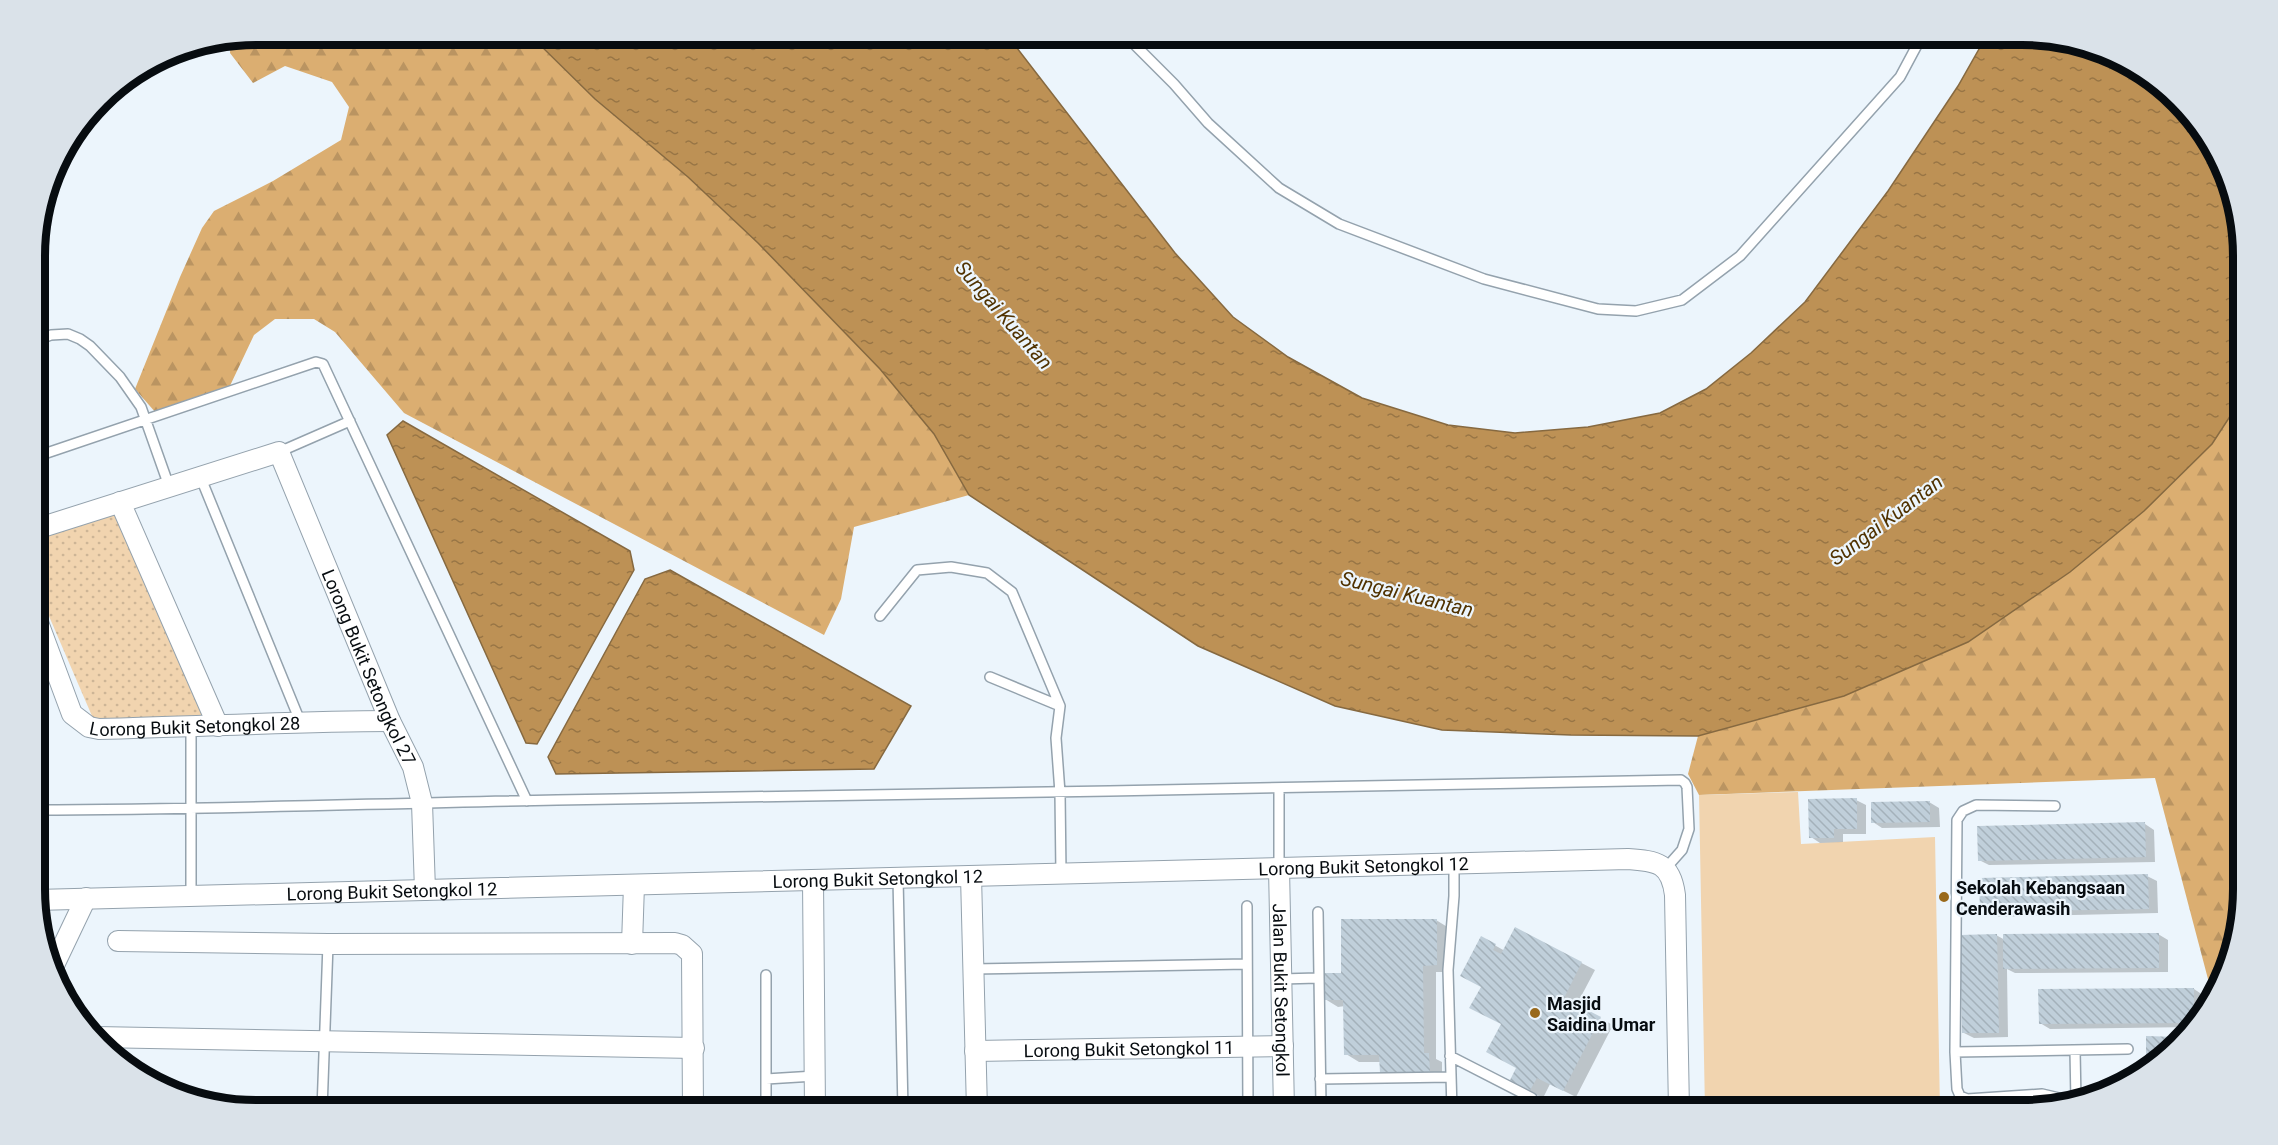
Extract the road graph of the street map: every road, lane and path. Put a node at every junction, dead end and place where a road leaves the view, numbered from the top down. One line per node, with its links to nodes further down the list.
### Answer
1 (1135, 45): 2 (lane)
2 (1917, 45)
3 (45, 338): 4 (lane)
4 (146, 419): 5 (lane); 7 (lane); 9 (lane)
5 (350, 421): 6 (lane); 22 (lane)
6 (279, 452): 8 (street); 17 (street, Lorong Bukit Setongkol 27)
7 (45, 454)
8 (200, 476): 9 (street); 16 (lane)
9 (169, 486): 10 (street)
10 (120, 502): 11 (street); 18 (street)
11 (45, 526)
12 (880, 616): 15 (lane)
13 (45, 641): 19 (street, Lorong Bukit Setongkol 28)
14 (990, 677): 15 (lane)
15 (1060, 706): 21 (lane)
16 (300, 721): 17 (street, Lorong Bukit Setongkol 28); 18 (street, Lorong Bukit Setongkol 28)
17 (390, 721): 23 (street, Lorong Bukit Setongkol 27)
18 (218, 726): 19 (street, Lorong Bukit Setongkol 28)
19 (191, 727): 26 (lane)
20 (1279, 789): 21 (lane); 28 (lane); 29 (lane)
21 (1060, 793): 22 (lane); 30 (lane)
22 (527, 801): 23 (lane)
23 (422, 803): 26 (lane); 35 (street, Lorong Bukit Setongkol 27)
24 (2055, 806): 58 (lane)
25 (45, 810): 26 (lane)
26 (192, 810): 36 (lane)
27 (1454, 864): 28 (street, Lorong Bukit Setongkol 12); 29 (street, Lorong Bukit Setongkol 12); 59 (lane)
28 (1279, 868): 30 (street, Lorong Bukit Setongkol 12); 49 (street, Jalan Bukit Setongkol)
29 (1666, 868): 77 (street)
30 (1061, 874): 31 (street, Lorong Bukit Setongkol 12)
31 (971, 876): 32 (street, Lorong Bukit Setongkol 12); 46 (street)
32 (898, 878): 33 (street, Lorong Bukit Setongkol 12); 70 (lane)
33 (813, 880): 34 (street, Lorong Bukit Setongkol 12); 60 (street)
34 (634, 885): 35 (street, Lorong Bukit Setongkol 12); 43 (street)
35 (425, 890): 36 (street, Lorong Bukit Setongkol 12)
36 (191, 896): 37 (street, Lorong Bukit Setongkol 12)
37 (86, 898): 38 (street, Lorong Bukit Setongkol 12); 44 (street)
38 (45, 900)
39 (1247, 906): 45 (lane)
40 (1318, 912): 48 (lane)
41 (118, 940): 42 (street)
42 (328, 944): 43 (street); 51 (lane)
43 (632, 944): 54 (street)
44 (57, 959)
45 (1246, 964): 46 (lane); 53 (lane)
46 (973, 969): 57 (street)
47 (766, 975): 62 (lane)
48 (1318, 978): 49 (lane); 63 (lane)
49 (1281, 979): 52 (street, Jalan Bukit Setongkol)
50 (106, 1037): 51 (street)
51 (325, 1042): 54 (street); 66 (lane)
52 (1282, 1046): 53 (street, Lorong Bukit Setongkol 11); 73 (street, Jalan Bukit Setongkol)
53 (1247, 1047): 57 (street, Lorong Bukit Setongkol 11); 72 (lane)
54 (694, 1048): 67 (street)
55 (2128, 1049): 56 (lane)
56 (2075, 1050): 58 (lane); 64 (lane)
57 (975, 1051): 71 (street)
58 (1955, 1052): 65 (lane)
59 (1450, 1056): 61 (lane); 76 (lane)
60 (815, 1076): 62 (lane); 69 (street)
61 (1450, 1077): 63 (lane); 75 (lane)
62 (766, 1079): 68 (lane)
63 (1320, 1079): 74 (lane)
64 (2076, 1093)
65 (2055, 1097)
66 (322, 1100)
67 (693, 1100)
68 (766, 1100)
69 (816, 1100)
70 (903, 1100)
71 (977, 1100)
72 (1248, 1100)
73 (1284, 1100)
74 (1321, 1100)
75 (1451, 1100)
76 (1532, 1100)
77 (1679, 1100)

